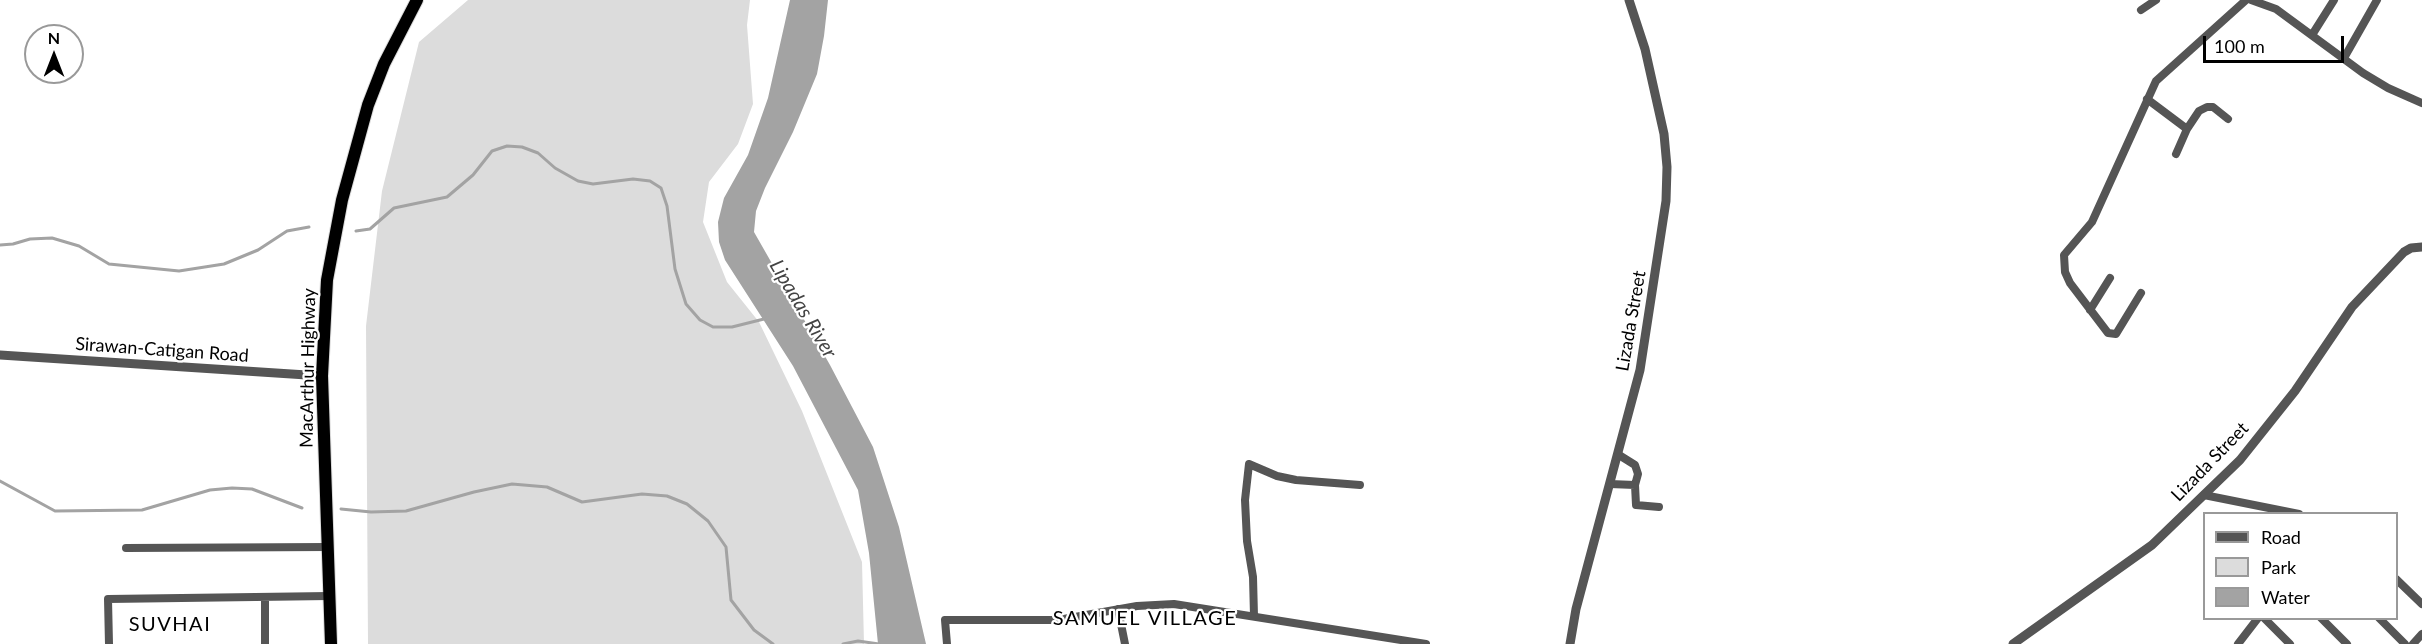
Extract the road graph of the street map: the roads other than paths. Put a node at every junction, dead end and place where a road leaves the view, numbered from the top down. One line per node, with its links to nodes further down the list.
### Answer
1 (417, 0): 21 (highway, MacArthur Highway)
2 (1629, 0): 22 (street, Lizada Street)
3 (2156, 0): 8 (street)
4 (2246, 0): 11 (street)
5 (2254, 0): 9 (street)
6 (2334, 0): 9 (street)
7 (2377, 0): 10 (street)
8 (2141, 10)
9 (2312, 35): 10 (street)
10 (2344, 58): 12 (street)
11 (2147, 99): 14 (street); 19 (street)
12 (2422, 103)
13 (2228, 119): 14 (street)
14 (2187, 129): 15 (street)
15 (2176, 154)
16 (2422, 247): 26 (street, Lizada Street)
17 (2110, 278): 19 (street)
18 (2141, 293): 19 (street)
19 (2090, 310)
20 (0, 355): 21 (street, Sirawan-Catigan Road)
21 (322, 376): 29 (highway, MacArthur Highway)
22 (1618, 455): 23 (street, Lizada Street); 25 (street)
23 (1610, 484): 25 (street); 48 (street, Lizada Street)
24 (1360, 485): 36 (street)
25 (1635, 485): 27 (street)
26 (2204, 495): 28 (street); 49 (street, Lizada Street)
27 (1659, 507)
28 (2294, 512)
29 (328, 547): 30 (street); 32 (highway, MacArthur Highway)
30 (126, 548)
31 (2398, 580): 34 (street)
32 (329, 596): 33 (street); 44 (highway, MacArthur Highway)
33 (265, 597): 42 (street); 43 (street)
34 (2422, 604)
35 (1118, 609): 36 (street); 45 (street); 46 (street)
36 (1254, 616): 47 (street)
37 (2256, 620): 50 (street)
38 (2266, 620): 51 (street)
39 (2322, 620): 52 (street)
40 (2381, 620): 53 (street)
41 (2422, 634): 54 (street)
42 (109, 644)
43 (265, 644)
44 (331, 644)
45 (946, 644)
46 (1125, 644)
47 (1426, 644)
48 (1570, 644)
49 (2013, 644)
50 (2238, 644)
51 (2290, 644)
52 (2347, 644)
53 (2405, 644)
54 (2412, 644)

